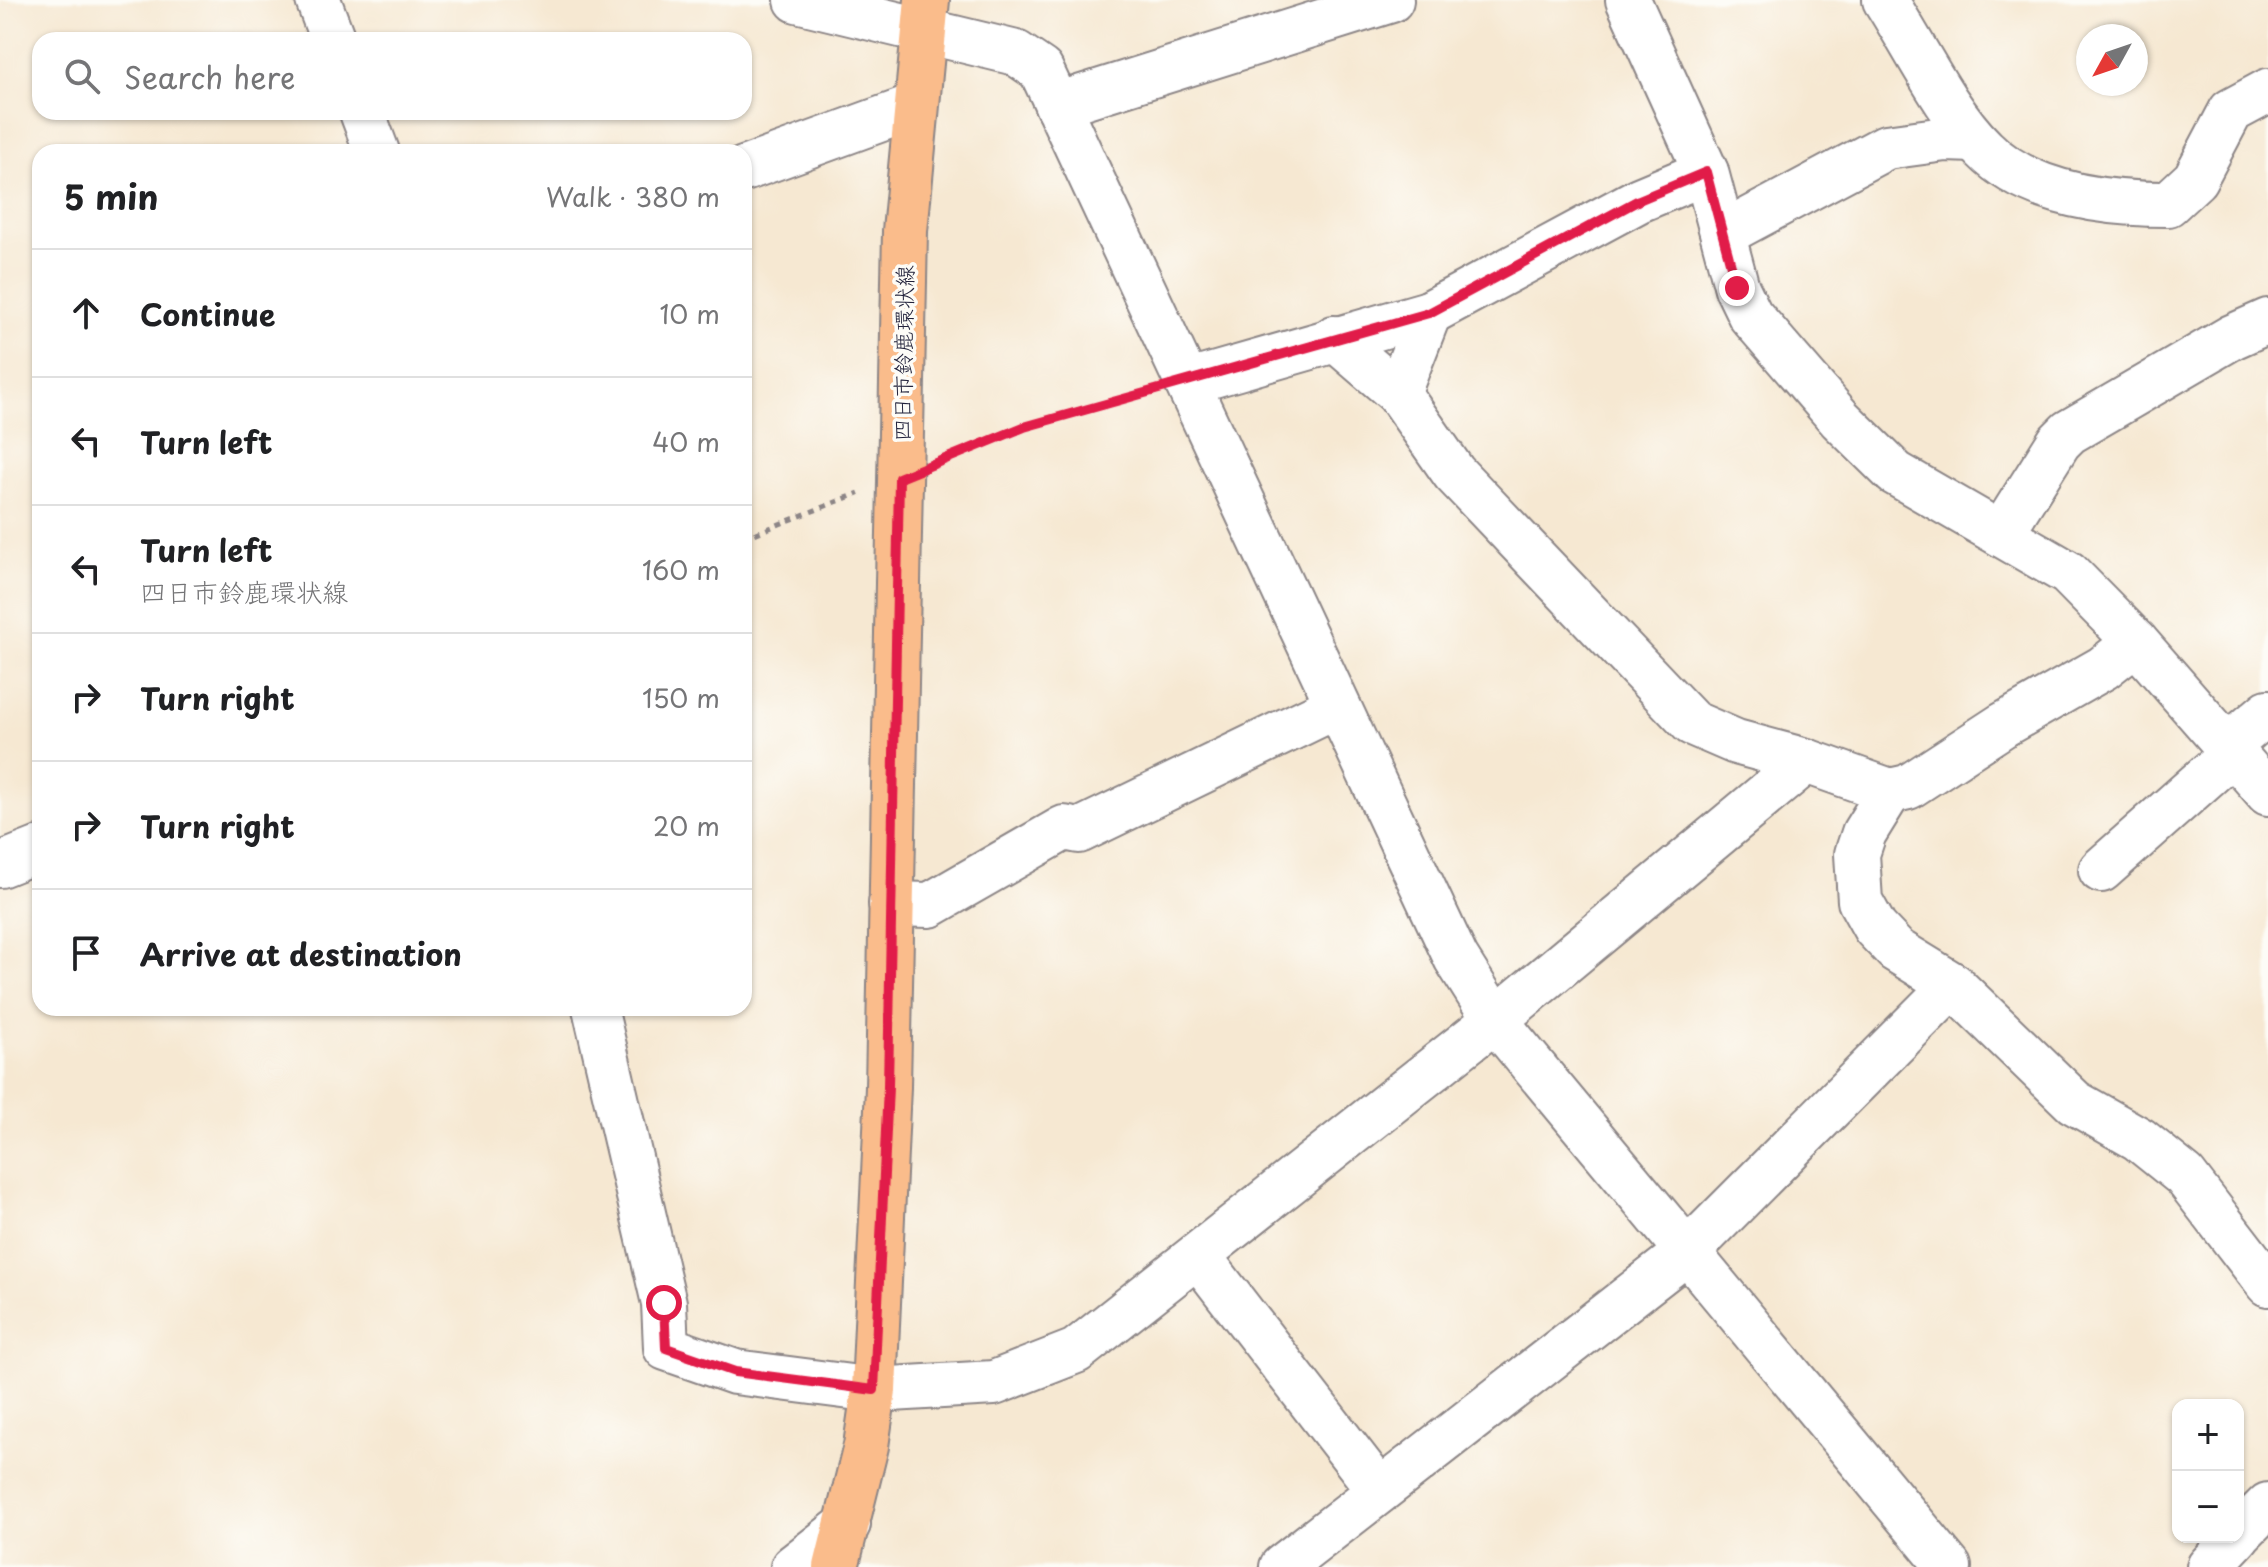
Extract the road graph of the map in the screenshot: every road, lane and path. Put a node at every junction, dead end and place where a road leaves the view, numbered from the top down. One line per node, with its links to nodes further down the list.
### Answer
1 (318, 0): 7 (street)
2 (797, 0): 6 (street)
3 (1391, 0): 9 (street)
4 (1628, 0): 15 (street)
5 (1885, 0): 12 (street)
6 (925, 15): 9 (street); 10 (main road, 四日市鈴鹿環状線)
7 (330, 32)
8 (2268, 91): 12 (street)
9 (1057, 105): 20 (street)
10 (914, 107): 14 (street); 22 (main road, 四日市鈴鹿環状線)
11 (365, 120): 13 (street)
12 (1975, 140): 16 (street)
13 (374, 144)
14 (752, 166)
15 (1706, 172): 16 (street); 17 (street)
16 (1723, 234): 23 (street)
17 (1429, 313): 19 (street); 21 (street)
18 (2268, 321): 23 (street)
19 (1334, 338): 20 (street); 21 (street)
20 (1189, 382): 22 (path); 26 (street)
21 (1398, 393): 29 (street)
22 (899, 478): 24 (path); 35 (main road, 四日市鈴鹿環状線)
23 (2001, 534): 25 (street)
24 (752, 535)
25 (2136, 642): 28 (street); 30 (street)
26 (1337, 706): 35 (street); 38 (street)
27 (2268, 712): 28 (street)
28 (2231, 750): 31 (street); 34 (street)
29 (1806, 761): 30 (street); 38 (street)
30 (1890, 791): 36 (street)
31 (2268, 793)
32 (32, 852): 33 (street)
33 (0, 865)
34 (2101, 870)
35 (891, 904): 42 (main road, 四日市鈴鹿環状線)
36 (1953, 985): 39 (street); 41 (street)
37 (597, 1016): 42 (street)
38 (1495, 1020): 39 (street); 40 (street)
39 (1687, 1252): 43 (street); 51 (street)
40 (1199, 1257): 42 (street); 43 (street)
41 (2268, 1284)
42 (874, 1390): 45 (main road, 四日市鈴鹿環状線)
43 (1379, 1490): 50 (street)
44 (2268, 1505): 46 (street)
45 (848, 1524): 48 (street); 49 (main road, 四日市鈴鹿環状線)
46 (2244, 1529)
47 (2231, 1543): 52 (street)
48 (793, 1567)
49 (836, 1567)
50 (1282, 1567)
51 (1949, 1567)
52 (2209, 1567)

